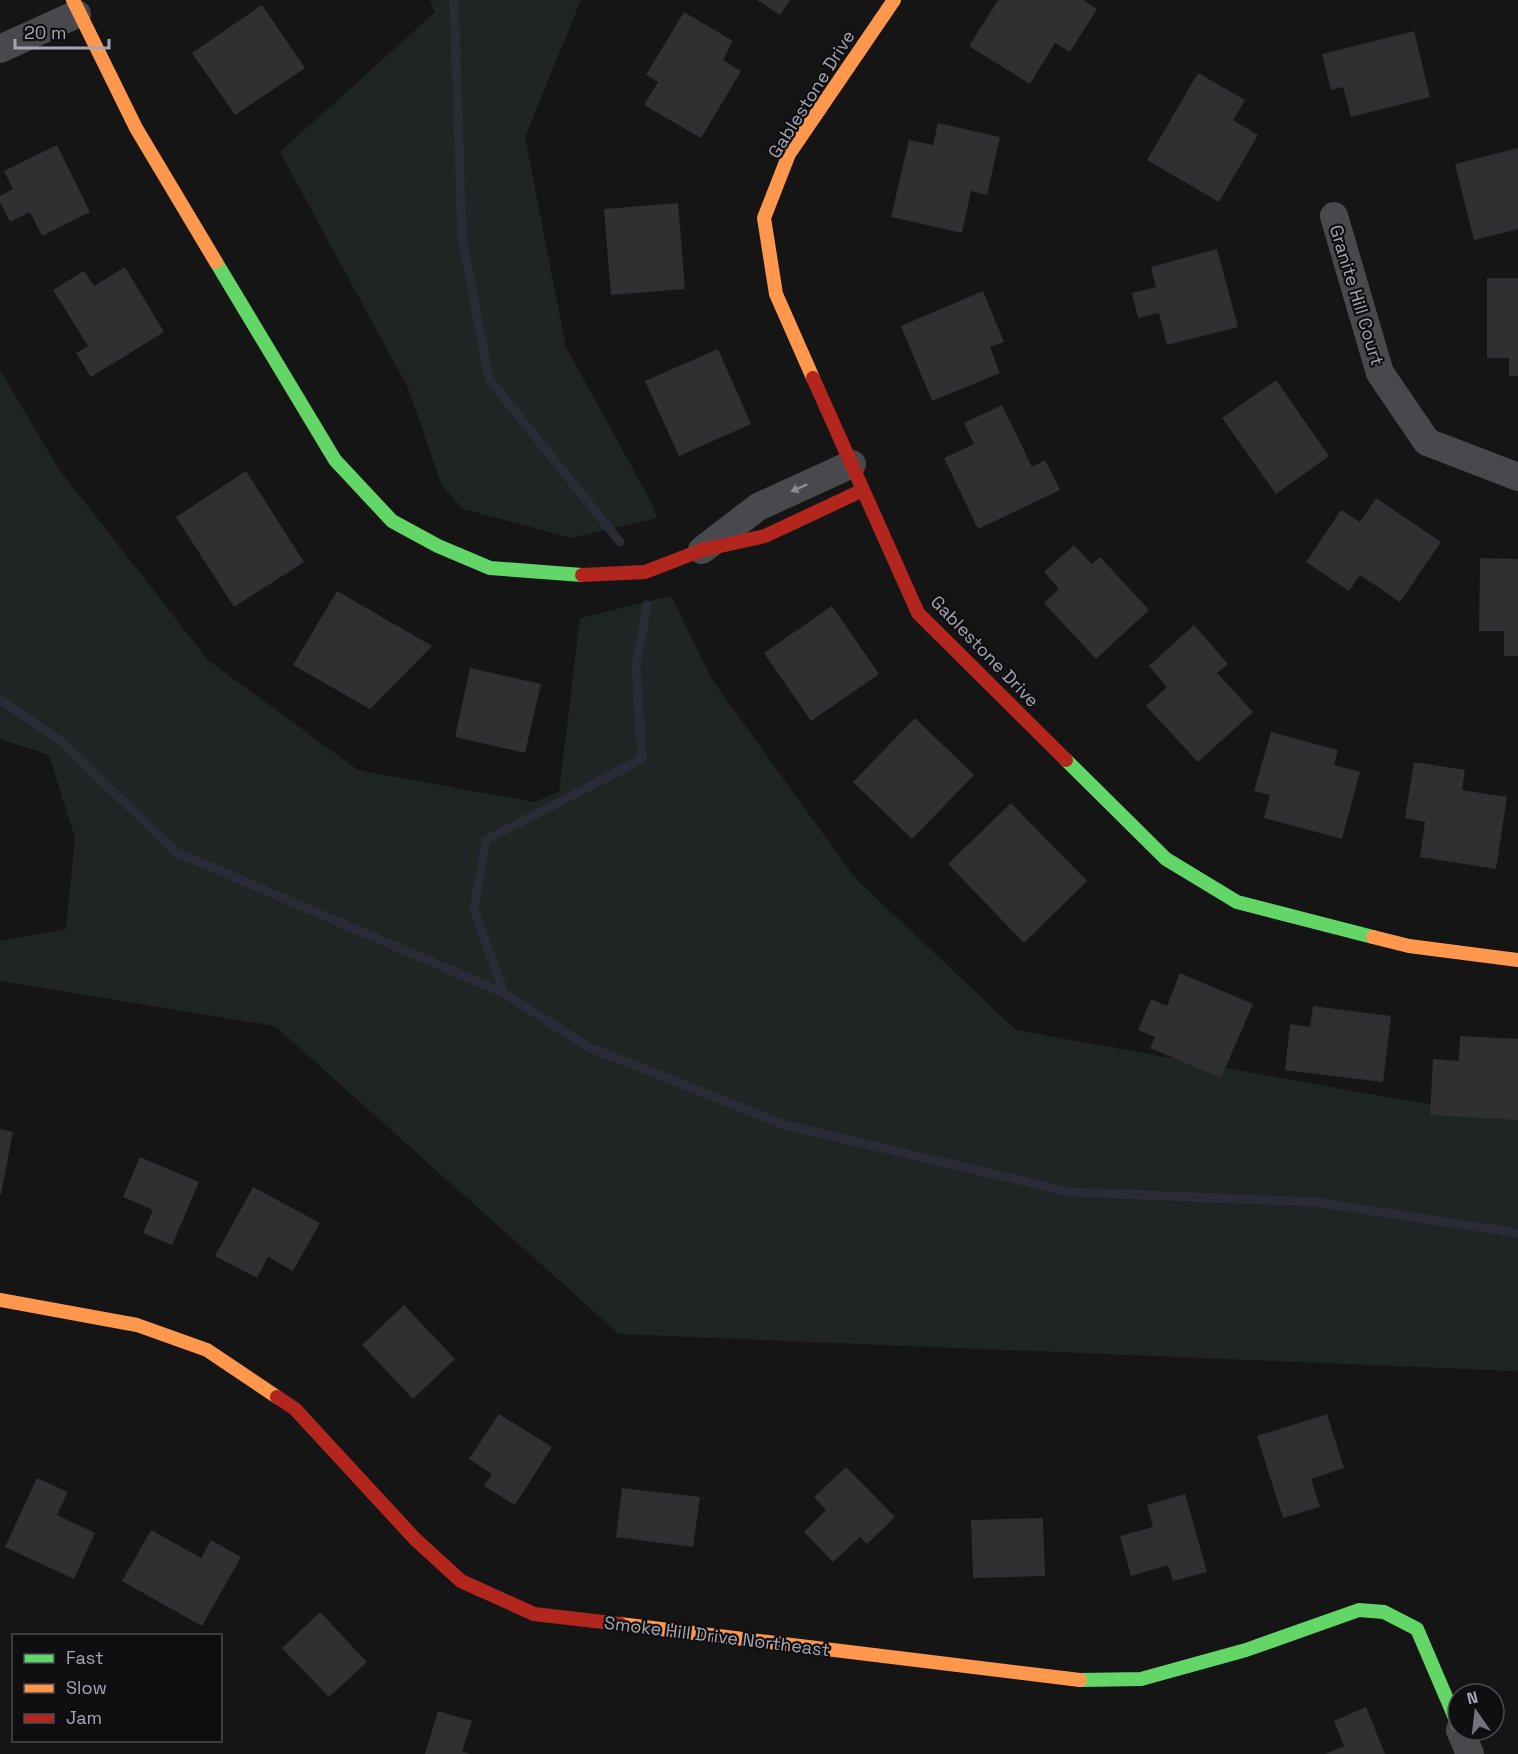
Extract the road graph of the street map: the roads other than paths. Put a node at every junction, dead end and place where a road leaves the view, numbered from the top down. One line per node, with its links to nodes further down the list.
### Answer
1 (894, 0): 5 (street, Gablestone Drive)
2 (75, 7): 3 (street); 7 (street)
3 (0, 49)
4 (1334, 216): 6 (street, Granite Hill Court)
5 (857, 477): 7 (street); 8 (street, Gablestone Drive)
6 (1518, 477)
7 (702, 550)
8 (1518, 960)
9 (0, 1300): 10 (street, Smoke Hill Drive Northeast)
10 (1446, 1697)

